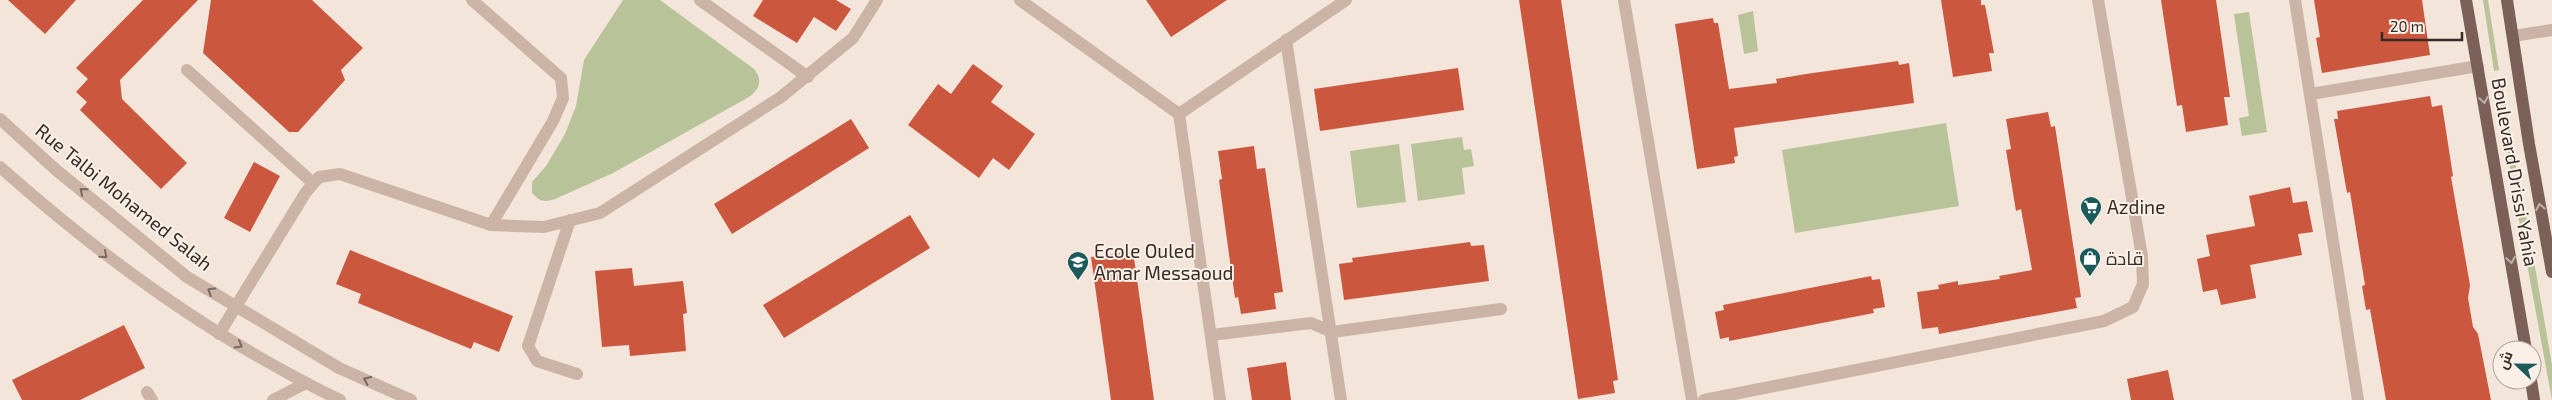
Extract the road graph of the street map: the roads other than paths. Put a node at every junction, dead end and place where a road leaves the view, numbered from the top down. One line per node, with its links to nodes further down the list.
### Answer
1 (472, 0): 23 (street)
2 (700, 0): 16 (street)
3 (877, 0): 16 (street)
4 (1020, 0): 18 (street)
5 (1346, 0): 13 (street)
6 (1624, 0): 38 (street)
7 (2098, 0): 39 (street)
8 (2295, 0): 17 (street)
9 (2466, 0): 14 (main road, Boulevard Drissi Yahia)
10 (2507, 0): 12 (main road, Boulevard Drissi Yahia)
11 (2552, 30): 12 (street)
12 (2513, 36): 24 (main road, Boulevard Drissi Yahia, one-way to 12)
13 (1286, 40): 18 (street); 27 (street)
14 (2478, 66): 17 (street); 30 (main road, Boulevard Drissi Yahia, one-way to 30)
15 (187, 70): 21 (street)
16 (808, 77): 22 (street)
17 (2312, 94): 40 (street)
18 (1179, 114): 29 (street)
19 (0, 119): 25 (street, Rue Talbi Mohamed Salah, one-way to 19)
20 (0, 167): 28 (street, one-way to 28)
21 (313, 184): 23 (street); 25 (street)
22 (570, 220): 23 (street); 31 (street)
23 (491, 225)
24 (2552, 272)
25 (236, 307): 28 (street); 35 (street, Rue Talbi Mohamed Salah, one-way to 25)
26 (1500, 309): 27 (street)
27 (1332, 332): 29 (street); 37 (street)
28 (219, 334): 32 (street, one-way to 32)
29 (1211, 335): 36 (street)
30 (2524, 340)
31 (577, 374)
32 (306, 384): 33 (street); 34 (street)
33 (273, 400)
34 (340, 400)
35 (411, 400)
36 (1220, 400)
37 (1341, 400)
38 (1692, 400)
39 (1704, 400)
40 (2358, 400)

